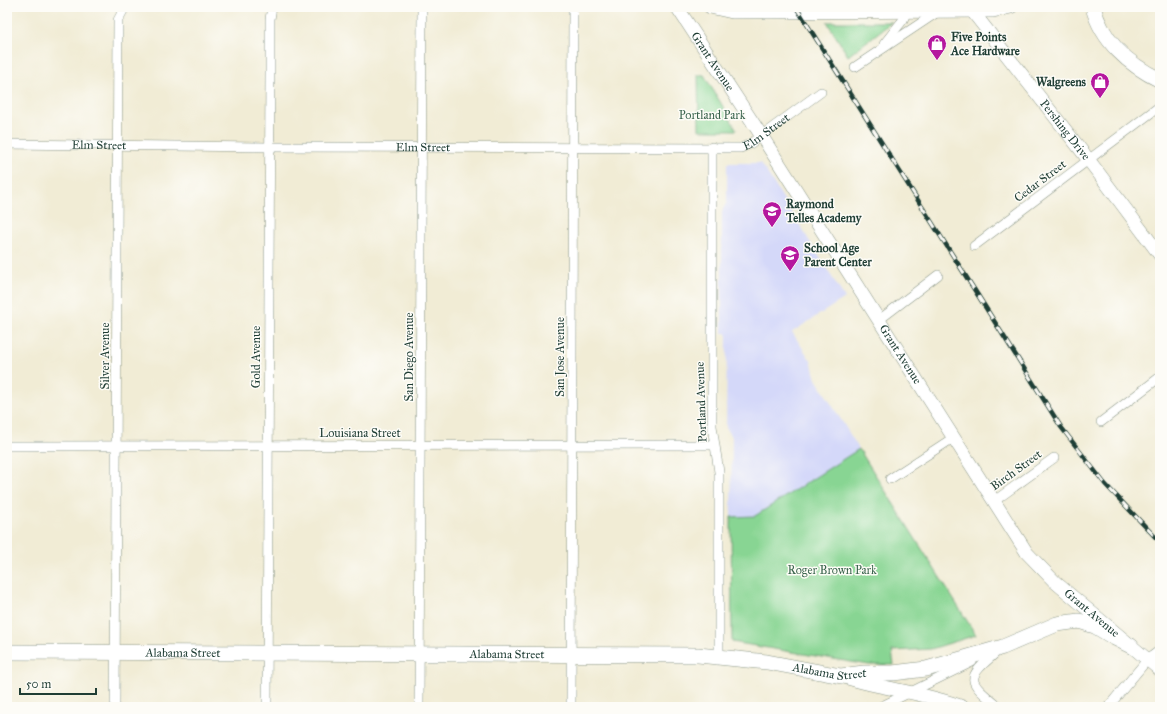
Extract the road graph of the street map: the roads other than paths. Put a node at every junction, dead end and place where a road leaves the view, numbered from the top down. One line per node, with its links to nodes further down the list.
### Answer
1 (125, 7): 20 (street, Silver Avenue)
2 (272, 7): 21 (street, Gold Avenue)
3 (422, 7): 22 (street, San Diego Avenue)
4 (573, 7): 23 (street, San Jose Avenue)
5 (677, 7): 18 (main road, Grant Avenue)
6 (710, 7): 7 (main road)
7 (714, 7): 10 (main road)
8 (1011, 7): 11 (main road)
9 (1093, 7): 15 (main road)
10 (908, 9): 12 (main road); 13 (street)
11 (971, 9): 12 (main road); 25 (main road, Pershing Drive)
12 (939, 11): 13 (street)
13 (879, 50): 14 (street)
14 (855, 67)
15 (1160, 80)
16 (821, 92): 18 (street, Elm Street)
17 (1160, 106): 25 (street, Cedar Street)
18 (761, 135): 24 (street, Elm Street); 29 (main road, Grant Avenue)
19 (7, 144): 20 (street, Elm Street)
20 (117, 146): 21 (street, Elm Street); 38 (street, Silver Avenue)
21 (269, 147): 22 (street, Elm Street); 33 (street, Gold Avenue)
22 (421, 147): 23 (street, Elm Street); 34 (street, San Diego Avenue)
23 (573, 147): 24 (street, Elm Street); 35 (street, San Jose Avenue)
24 (712, 148): 36 (street, Portland Avenue)
25 (1088, 159): 26 (street, Cedar Street); 27 (main road, Pershing Drive)
26 (974, 246)
27 (1160, 255)
28 (938, 275): 29 (street)
29 (879, 320): 32 (main road, Grant Avenue)
30 (1160, 377): 31 (street)
31 (1101, 422)
32 (953, 438): 40 (street); 41 (main road, Grant Avenue)
33 (268, 445): 34 (street, Louisiana Street); 38 (street, Louisiana Street); 47 (street, Gold Avenue)
34 (420, 445): 35 (street, Louisiana Street); 48 (street, San Diego Avenue)
35 (572, 445): 36 (street, Louisiana Street); 49 (street, San Jose Avenue)
36 (714, 445): 50 (street, Portland Avenue)
37 (7, 446): 38 (street, Louisiana Street)
38 (117, 446): 46 (street, Silver Avenue)
39 (1054, 458): 41 (street, Birch Street)
40 (890, 479)
41 (994, 502): 42 (main road, Grant Avenue)
42 (1131, 646): 43 (main road, Alabama Street); 51 (main road, Grant Avenue)
43 (1002, 647): 53 (main road, Alabama Street); 54 (street, Alabama Street); 61 (street)
44 (1160, 650): 51 (street)
45 (7, 652): 46 (main road, Alabama Street)
46 (116, 652): 47 (main road, Alabama Street); 55 (street, Silver Avenue)
47 (268, 653): 48 (main road, Alabama Street); 56 (street, Gold Avenue)
48 (419, 653): 49 (main road, Alabama Street); 57 (street, San Diego Avenue)
49 (571, 654): 50 (main road, Alabama Street); 58 (street, San Jose Avenue)
50 (719, 656): 53 (main road, Alabama Street)
51 (1148, 659): 52 (main road, Grant Avenue); 62 (street)
52 (1160, 670)
53 (841, 676): 54 (main road)
54 (907, 693): 59 (street, Alabama Street); 60 (main road)
55 (115, 707)
56 (267, 707)
57 (419, 707)
58 (571, 707)
59 (880, 707)
60 (963, 707)
61 (999, 707)
62 (1108, 707)

